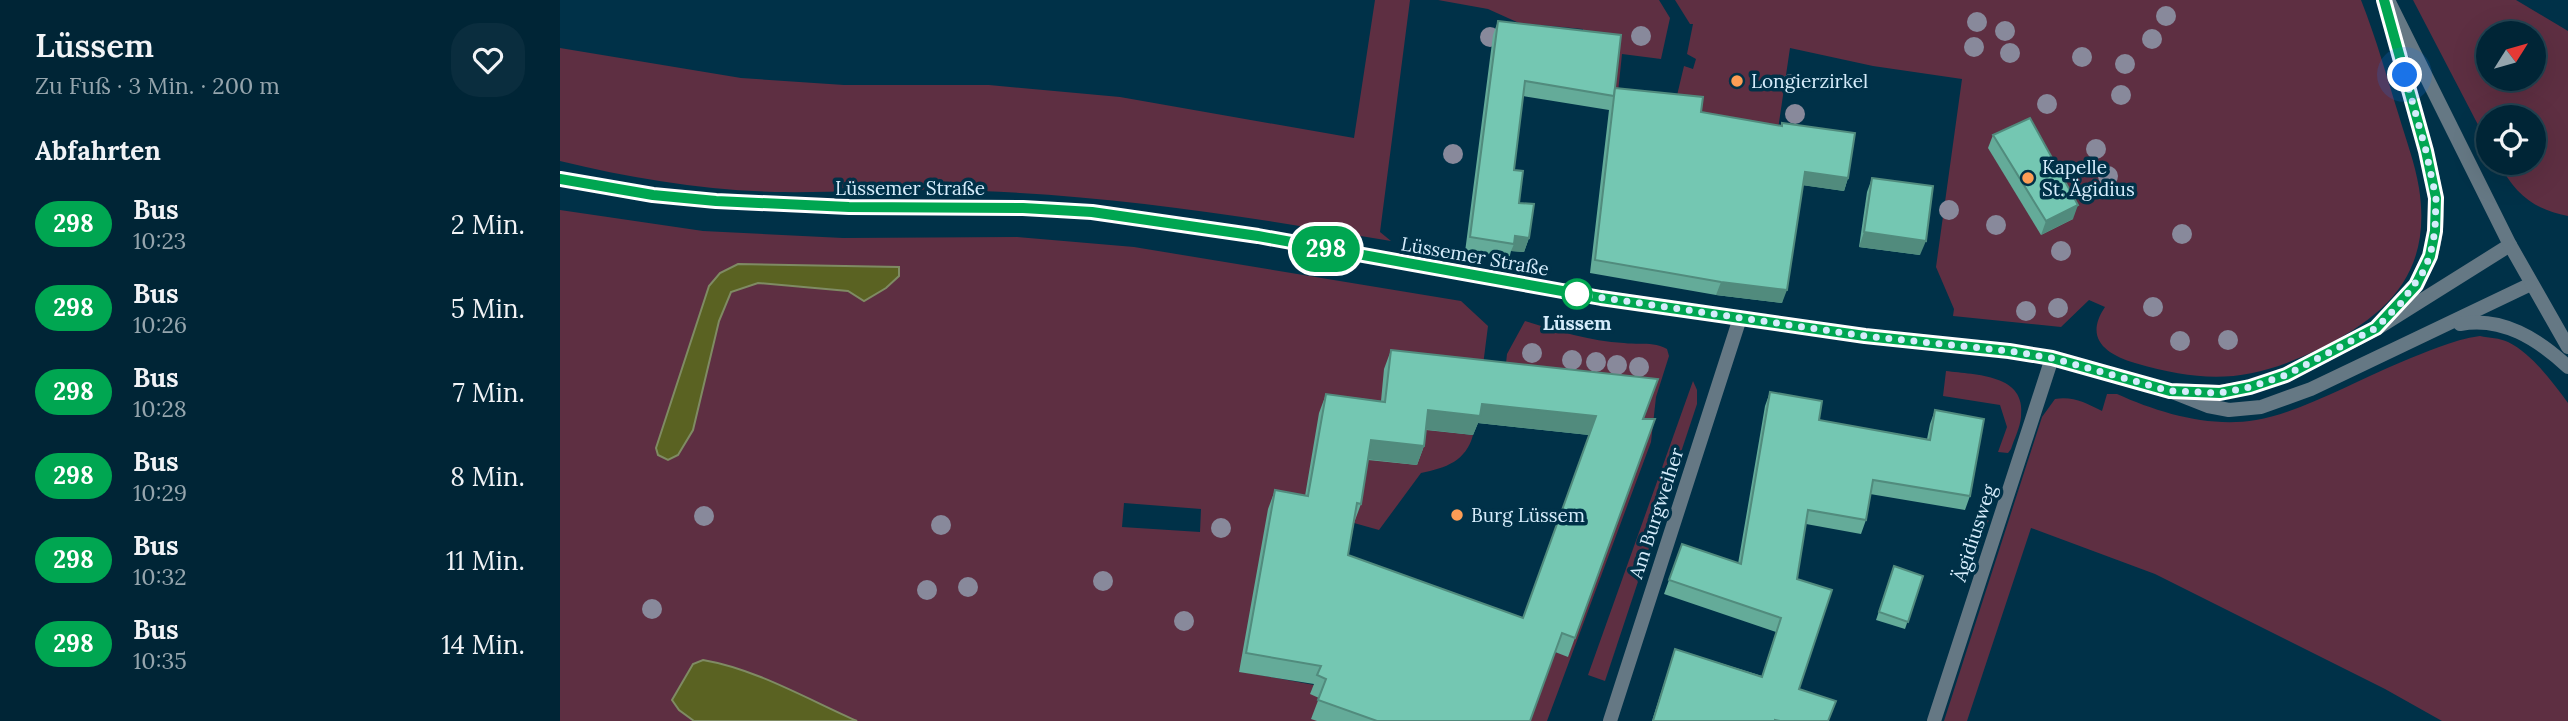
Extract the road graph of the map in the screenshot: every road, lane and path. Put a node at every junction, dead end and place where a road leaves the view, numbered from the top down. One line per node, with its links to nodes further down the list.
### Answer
1 (2386, 0): 3 (street); 6 (street, Lüssemer Straße)
2 (560, 179): 5 (street, Lüssemer Straße)
3 (2510, 245): 4 (street); 6 (street, Lüssemer Straße)
4 (2531, 284): 7 (street, Lüssemer Straße); 8 (street)
5 (1740, 318): 9 (street, Lüssemer Straße); 12 (street, Am Burgweiher)
6 (2376, 328): 11 (street, Lüssemer Straße)
7 (2438, 330): 10 (street, Lüssemer Straße); 11 (street, Lüssemer Straße)
8 (2568, 347)
9 (2052, 358): 11 (street, Lüssemer Straße); 13 (street, Ägidiusweg)
10 (2568, 367)
11 (2170, 391)
12 (1610, 721)
13 (1934, 721)

